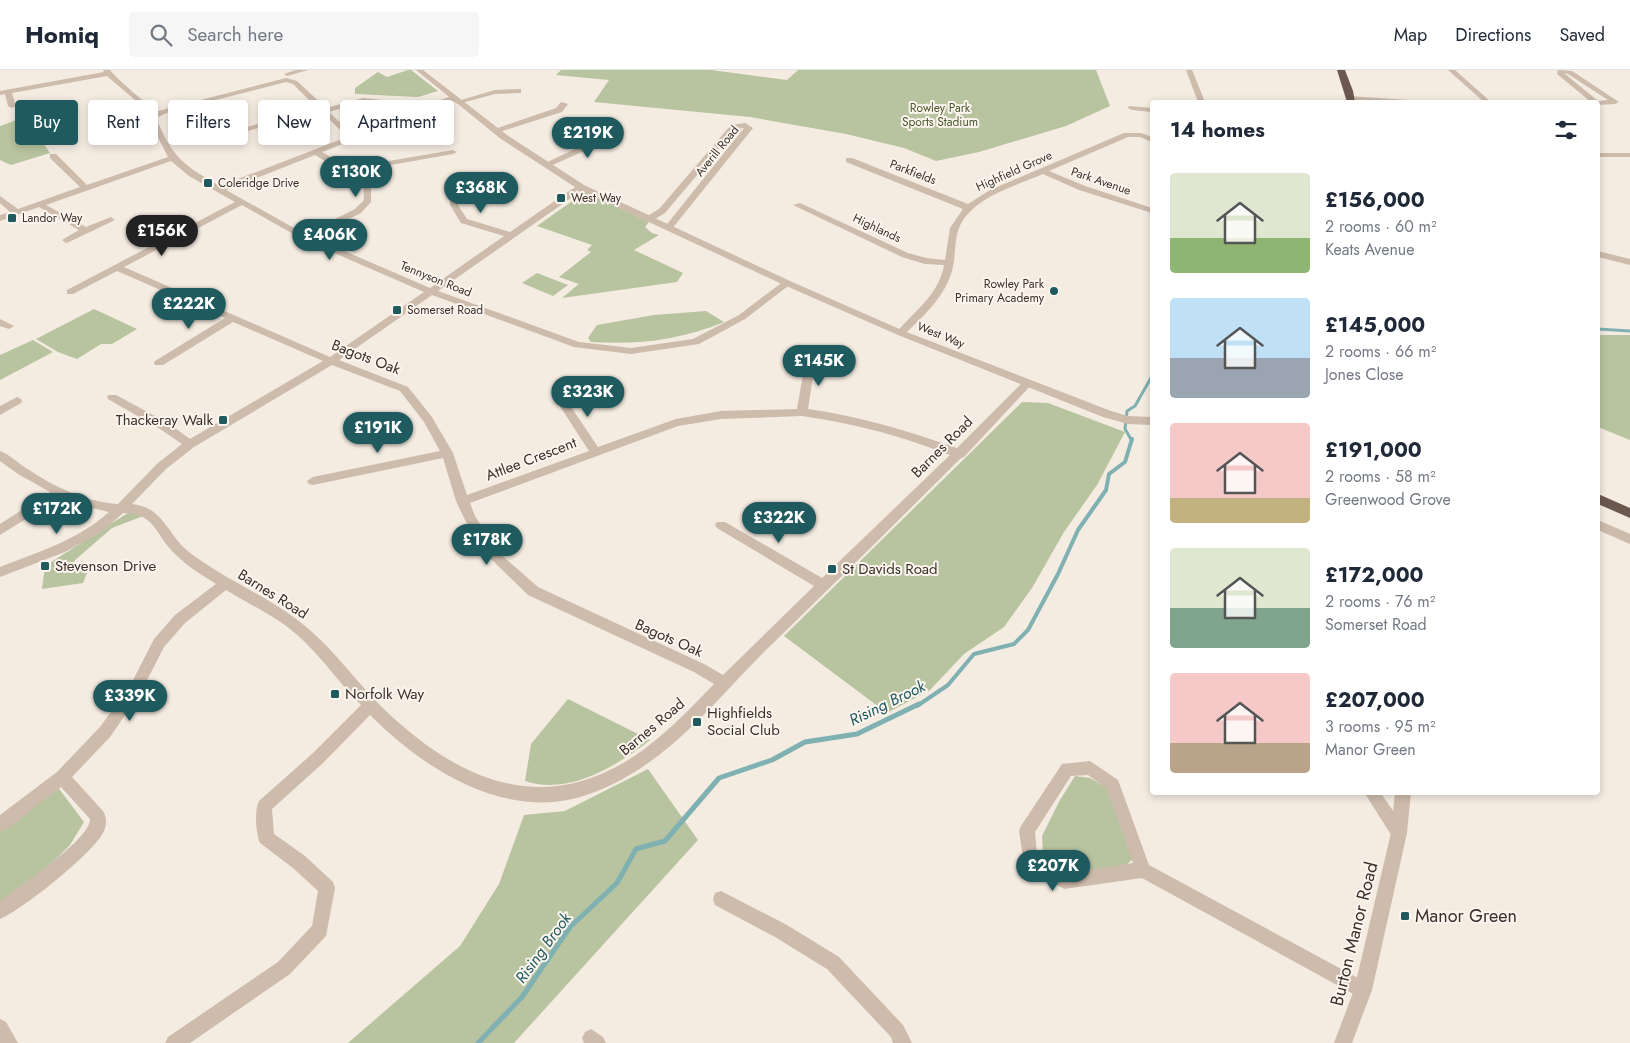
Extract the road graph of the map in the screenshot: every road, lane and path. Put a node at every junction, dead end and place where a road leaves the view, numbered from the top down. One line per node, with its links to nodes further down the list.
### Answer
1 (306, 70): 7 (street)
2 (419, 70): 12 (street, West Way)
3 (1189, 70): 13 (street)
4 (1341, 70): 14 (highway)
5 (1451, 70): 15 (street)
6 (107, 72): 9 (street); 10 (street)
7 (286, 75): 11 (street); 22 (street)
8 (518, 91): 12 (street)
9 (4, 93): 19 (street)
10 (140, 100)
11 (312, 100)
12 (456, 100): 27 (street, West Way)
13 (1201, 100)
14 (1351, 100)
15 (1486, 100)
16 (1593, 100): 17 (street)
17 (1600, 102)
18 (564, 104): 27 (street)
19 (12, 106)
20 (1132, 108): 21 (street)
21 (1150, 110)
22 (158, 113)
23 (330, 117): 24 (street)
24 (340, 127)
25 (617, 128): 37 (street)
26 (158, 130): 35 (street, Tennyson Road)
27 (496, 130): 37 (street, West Way)
28 (1150, 139): 38 (street, Highfield Grove)
29 (340, 143): 30 (street)
30 (316, 152): 39 (street); 43 (street)
31 (453, 152): 39 (street)
32 (1600, 155): 33 (street)
33 (1630, 155)
34 (53, 156): 41 (street)
35 (172, 158): 41 (street); 43 (street, Tennyson Road)
36 (849, 160): 48 (street, Parkfields)
37 (545, 165): 42 (street, West Way)
38 (1042, 171): 48 (street, Highfield Grove); 49 (street, Park Avenue)
39 (357, 175): 57 (street)
40 (453, 186): 56 (street)
41 (85, 188): 46 (street)
42 (581, 188): 52 (street, West Way); 56 (street)
43 (220, 189): 45 (street, Tennyson Road)
44 (0, 199): 50 (street)
45 (243, 201): 57 (street, Tennyson Road); 62 (street)
46 (39, 204): 50 (street); 55 (street)
47 (797, 205): 61 (street, Highlands)
48 (969, 208): 61 (street, Highfield Grove)
49 (1150, 211)
50 (16, 212): 51 (street)
51 (0, 218)
52 (650, 219): 54 (street, West Way); 54 (street, Averill Road)
53 (111, 220): 55 (street)
54 (668, 228): 63 (street, West Way)
55 (86, 230): 58 (street)
56 (513, 236): 65 (street)
57 (305, 237): 65 (street, Tennyson Road)
58 (66, 240)
59 (1600, 254): 60 (street)
60 (1630, 262)
61 (950, 263): 67 (street, Highfield Grove)
62 (118, 268): 64 (street); 66 (street, Bagots Oak)
63 (787, 283): 65 (street, Tennyson Road); 67 (street, West Way)
64 (70, 292)
65 (431, 292): 69 (street)
66 (232, 318): 69 (street, Bagots Oak); 70 (street)
67 (901, 333): 71 (street, West Way)
68 (811, 357): 76 (street)
69 (331, 361): 78 (street); 80 (street, Bagots Oak)
70 (159, 363)
71 (1028, 383): 77 (street, West Way); 81 (street, Barnes Road)
72 (112, 397): 78 (street)
73 (561, 400): 79 (street)
74 (17, 401): 75 (street)
75 (0, 411)
76 (802, 412): 79 (street, Attlee Crescent); 81 (street, Attlee Crescent)
77 (1150, 421)
78 (190, 444): 88 (street)
79 (595, 452): 87 (street, Attlee Crescent)
80 (447, 454): 84 (street); 87 (street, Bagots Oak)
81 (960, 454): 96 (street, Barnes Road)
82 (0, 455): 83 (street)
83 (5, 467): 85 (street)
84 (313, 481)
85 (60, 492): 88 (street); 92 (street)
86 (1600, 500): 89 (highway)
87 (462, 501): 97 (street, Bagots Oak)
88 (120, 508): 94 (street); 95 (street, Barnes Road)
89 (1630, 513)
90 (721, 525): 96 (street)
91 (1600, 526): 93 (street)
92 (0, 530)
93 (1630, 540)
94 (0, 572)
95 (226, 583): 98 (street, Barnes Road); 99 (street)
96 (823, 585): 97 (street, Barnes Road)
97 (724, 683): 98 (street, Barnes Road)
98 (370, 705): 110 (street)
99 (62, 777): 102 (street); 106 (street)
100 (1373, 795): 103 (street)
101 (1403, 795): 103 (street, Burton Manor Road)
102 (0, 825)
103 (1399, 833): 107 (street, Burton Manor Road)
104 (1143, 870): 104 (street); 107 (street)
105 (721, 899): 111 (street)
106 (0, 911)
107 (1363, 990): 112 (street, Burton Manor Road)
108 (0, 1028): 109 (street)
109 (9, 1043)
110 (174, 1043)
111 (903, 1043)
112 (1343, 1043)

